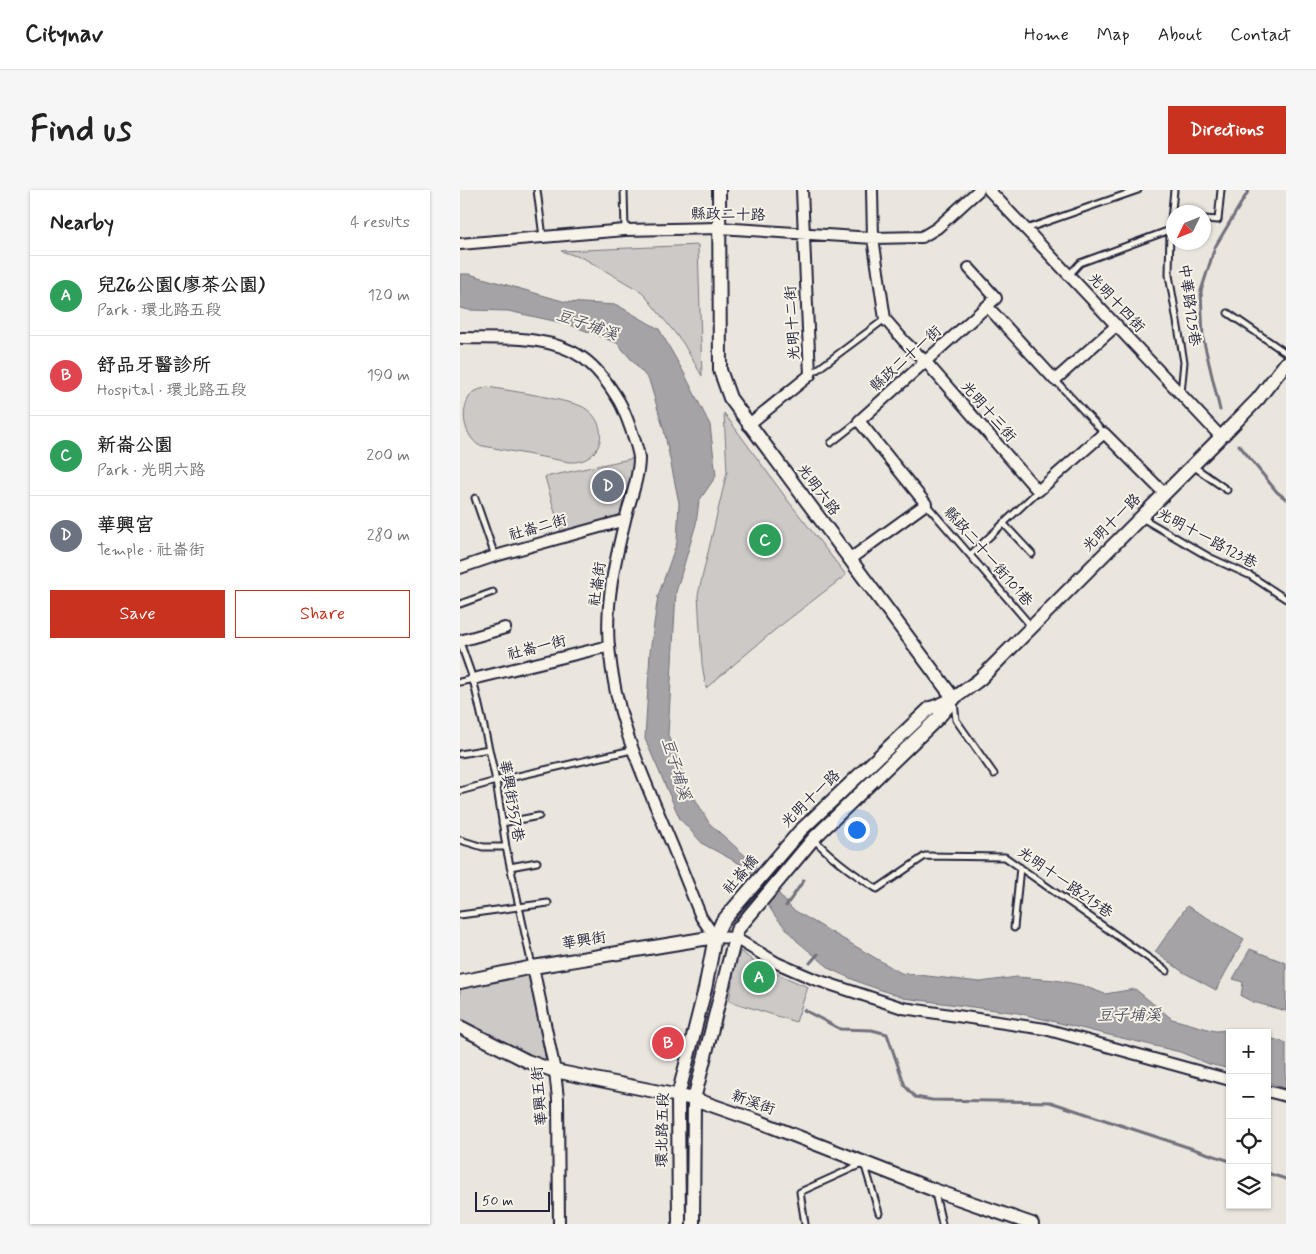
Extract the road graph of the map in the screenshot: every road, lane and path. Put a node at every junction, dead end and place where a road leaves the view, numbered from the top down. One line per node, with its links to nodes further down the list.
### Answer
1 (537, 190): 18 (lane)
2 (624, 190): 15 (lane)
3 (719, 190): 13 (street, 光明六路)
4 (802, 190): 17 (street, 光明十二街)
5 (872, 190): 19 (street)
6 (978, 190): 19 (street, 縣政二十路)
7 (989, 190): 14 (street, 光明十四街)
8 (1138, 190): 14 (lane)
9 (1174, 190): 11 (lane, 中華路125巷)
10 (1220, 190): 12 (lane)
11 (1173, 205)
12 (1211, 220)
13 (719, 228): 15 (street, 縣政二十路); 17 (street, 縣政二十路); 36 (street, 光明六路)
14 (1026, 229): 23 (street, 光明十四街)
15 (625, 230): 18 (street, 縣政二十路)
16 (1166, 231): 23 (lane)
17 (803, 233): 19 (street, 縣政二十路); 32 (street, 光明十二街)
18 (543, 238): 20 (street, 縣政二十路)
19 (873, 238): 26 (street)
20 (460, 244)
21 (1170, 250): 34 (lane, 中華路125巷)
22 (969, 268): 24 (street)
23 (1069, 275): 27 (street, 光明十四街)
24 (987, 306): 30 (street, 縣政二十一街); 33 (street)
25 (1228, 313): 29 (lane)
26 (885, 319): 30 (street, 光明十三街); 32 (lane)
27 (1116, 325): 33 (street); 34 (street, 光明十四街)
28 (462, 338): 47 (street, 社崙街)
29 (1286, 353)
30 (926, 362): 35 (street, 縣政二十一街); 42 (street, 光明十三街)
31 (1286, 363): 38 (street, 光明十一路)
32 (810, 375): 36 (street, 光明十二街)
33 (1055, 380): 37 (lane)
34 (1181, 394): 38 (street, 光明十四街)
35 (859, 421): 39 (lane); 45 (street)
36 (748, 424): 52 (street, 光明六路)
37 (1104, 432): 42 (street); 43 (street)
38 (1221, 437): 40 (street, 光明十一路)
39 (831, 443)
40 (1193, 466): 41 (lane); 43 (street, 光明十一路)
41 (1227, 490)
42 (1038, 491): 48 (lane)
43 (1165, 494): 46 (street, 光明十一路)
44 (475, 498): 51 (lane)
45 (926, 504): 50 (lane, 縣政二十一街101巷); 52 (street)
46 (1141, 518): 55 (lane, 光明十一路123巷); 57 (street, 光明十一路)
47 (625, 520): 51 (street, 社崙二街); 60 (street, 社崙街)
48 (1003, 523): 49 (lane); 50 (lane)
49 (1032, 554)
50 (970, 555): 57 (lane, 縣政二十一街101巷)
51 (496, 556): 53 (street, 社崙二街)
52 (850, 560): 63 (street, 光明六路)
53 (460, 568)
54 (493, 592): 56 (lane)
55 (1286, 599)
56 (460, 604)
57 (1031, 626): 63 (street, 光明十一路)
58 (505, 628): 59 (street)
59 (460, 641): 61 (lane, 華興街357巷)
60 (609, 646): 61 (street, 社崙一街); 65 (street, 社崙街)
61 (473, 679): 62 (lane); 64 (lane, 華興街357巷)
62 (460, 682)
63 (954, 699): 67 (lane, 光明六路); 72 (street, 光明十一路); 75 (street, 光明十一路)
64 (489, 749): 66 (lane); 68 (lane, 華興街357巷)
65 (632, 750): 68 (lane); 85 (street, 社崙街)
66 (460, 754)
67 (994, 774)
68 (496, 781): 69 (lane); 71 (lane, 華興街357巷)
69 (460, 791)
70 (539, 816): 71 (lane)
71 (502, 823): 74 (lane, 華興街357巷)
72 (814, 838): 78 (lane, 光明十一路215巷); 84 (street, 光明十一路)
73 (460, 840): 74 (lane)
74 (506, 847): 77 (lane, 華興街357巷)
75 (784, 849): 82 (street, 社崙橋)
76 (538, 862): 77 (lane)
77 (510, 867): 80 (lane, 華興街357巷)
78 (1020, 867): 83 (lane); 87 (lane, 光明十一路215巷)
79 (548, 903): 80 (lane)
80 (520, 907): 81 (lane); 86 (lane, 華興街357巷)
81 (460, 914)
82 (722, 922): 85 (street, 環北路五段)
83 (1014, 928)
84 (736, 934): 85 (street); 91 (street); 95 (street, 環北路五段)
85 (715, 936): 86 (street, 華興街); 93 (street, 環北路五段)
86 (532, 966): 88 (street, 華興街); 90 (street, 華興五街)
87 (1167, 971)
88 (460, 982)
89 (460, 1027): 90 (street, 新溪街)
90 (555, 1071): 93 (street, 新溪街); 99 (street, 華興五街)
91 (1226, 1079)
92 (1271, 1092): 94 (street)
93 (678, 1096): 95 (street, 新溪街); 100 (street, 環北路五段)
94 (1286, 1096)
95 (694, 1099): 96 (street, 新溪街); 101 (street, 環北路五段)
96 (864, 1163): 97 (street, 新溪街); 98 (lane); 102 (lane)
97 (934, 1190): 103 (lane); 104 (street, 新溪街)
98 (879, 1213)
99 (559, 1224)
100 (679, 1224)
101 (693, 1224)
102 (805, 1224)
103 (942, 1224)
104 (1032, 1224)

